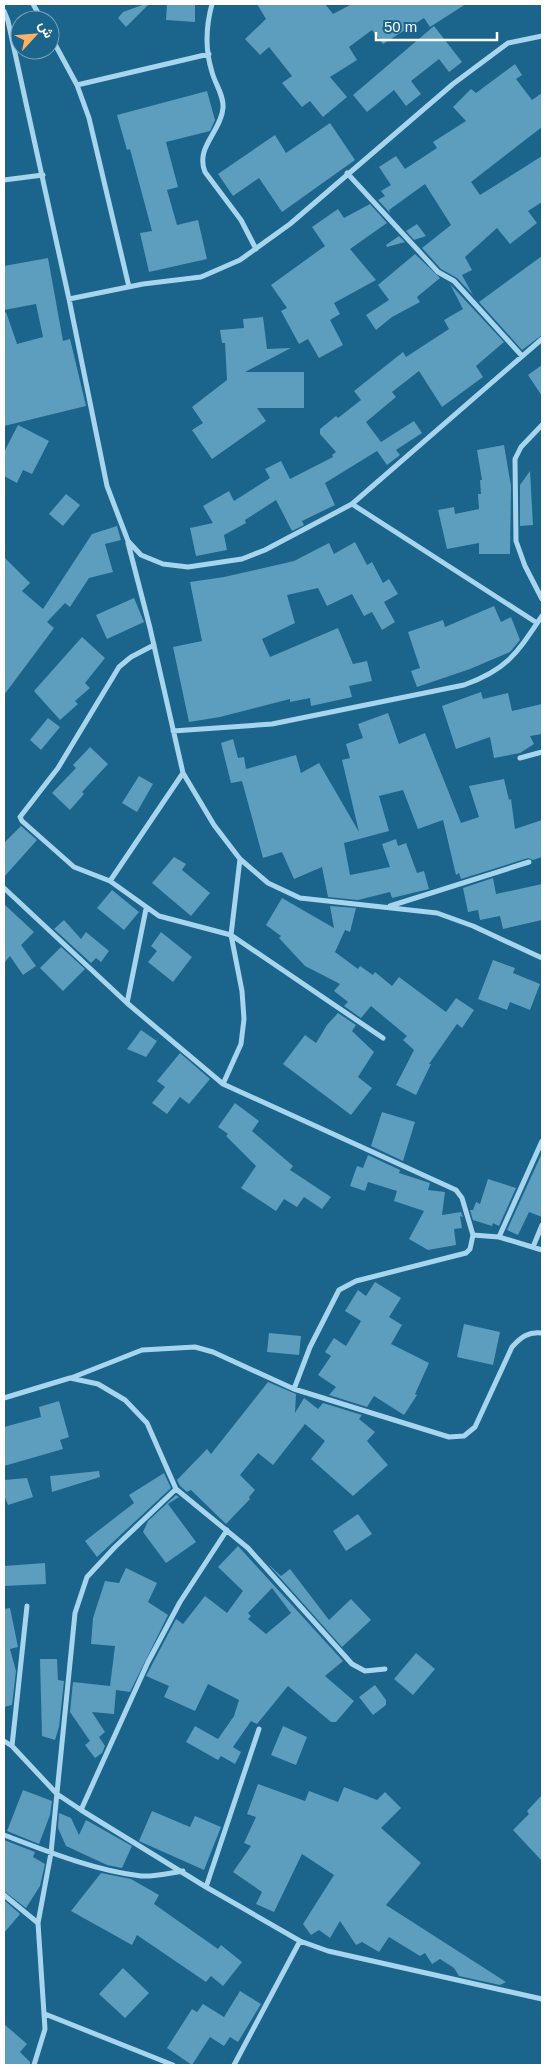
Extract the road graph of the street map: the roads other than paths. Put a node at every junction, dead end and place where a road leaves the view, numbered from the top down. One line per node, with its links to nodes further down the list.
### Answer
1 (212, 4): 5 (street)
2 (4, 11): 8 (street)
3 (542, 36): 7 (street)
4 (60, 54): 6 (street)
5 (209, 54): 6 (street); 10 (street)
6 (77, 85): 11 (street)
7 (347, 173): 10 (street); 14 (street)
8 (43, 175): 9 (street); 12 (street)
9 (4, 180)
10 (256, 249): 11 (street)
11 (130, 287): 12 (street)
12 (69, 299): 17 (street)
13 (542, 339): 14 (street)
14 (522, 356): 16 (street)
15 (542, 425): 18 (street)
16 (352, 504): 17 (street); 20 (street)
17 (128, 541): 21 (street)
18 (542, 599)
19 (542, 616): 20 (street)
20 (537, 623): 22 (street)
21 (154, 645): 22 (street); 28 (street)
22 (173, 731): 25 (street)
23 (542, 752): 24 (street)
24 (520, 758)
25 (183, 773): 26 (street); 28 (street)
26 (240, 859): 30 (street); 32 (street)
27 (529, 862): 30 (street)
28 (110, 881): 31 (street)
29 (4, 888): 34 (street)
30 (387, 907): 33 (street)
31 (146, 909): 32 (street); 34 (street)
32 (231, 935): 35 (street); 36 (street)
33 (542, 958)
34 (127, 1003): 36 (street)
35 (383, 1038)
36 (223, 1084): 39 (street)
37 (542, 1141): 40 (street)
38 (542, 1225): 41 (street)
39 (472, 1235): 40 (street); 45 (street)
40 (499, 1237): 41 (street)
41 (532, 1246): 42 (street)
42 (542, 1250)
43 (542, 1333): 45 (street)
44 (70, 1378): 45 (street); 46 (street); 47 (street)
45 (294, 1389)
46 (4, 1398)
47 (176, 1489): 48 (street); 54 (street)
48 (227, 1530): 50 (street); 55 (street)
49 (27, 1606): 53 (street)
50 (385, 1669)
51 (259, 1729): 59 (street)
52 (4, 1741): 53 (street)
53 (12, 1746): 54 (street)
54 (58, 1794): 55 (street); 57 (street)
55 (81, 1810): 58 (street)
56 (4, 1835): 57 (street)
57 (51, 1853): 58 (street); 61 (street)
58 (183, 1871): 59 (street)
59 (206, 1887): 62 (street)
60 (4, 1895): 61 (street)
61 (38, 1923): 64 (street)
62 (300, 1941): 63 (street); 67 (street)
63 (542, 1999)
64 (45, 2014): 65 (street); 66 (street)
65 (34, 2065)
66 (173, 2065)
67 (234, 2065)

